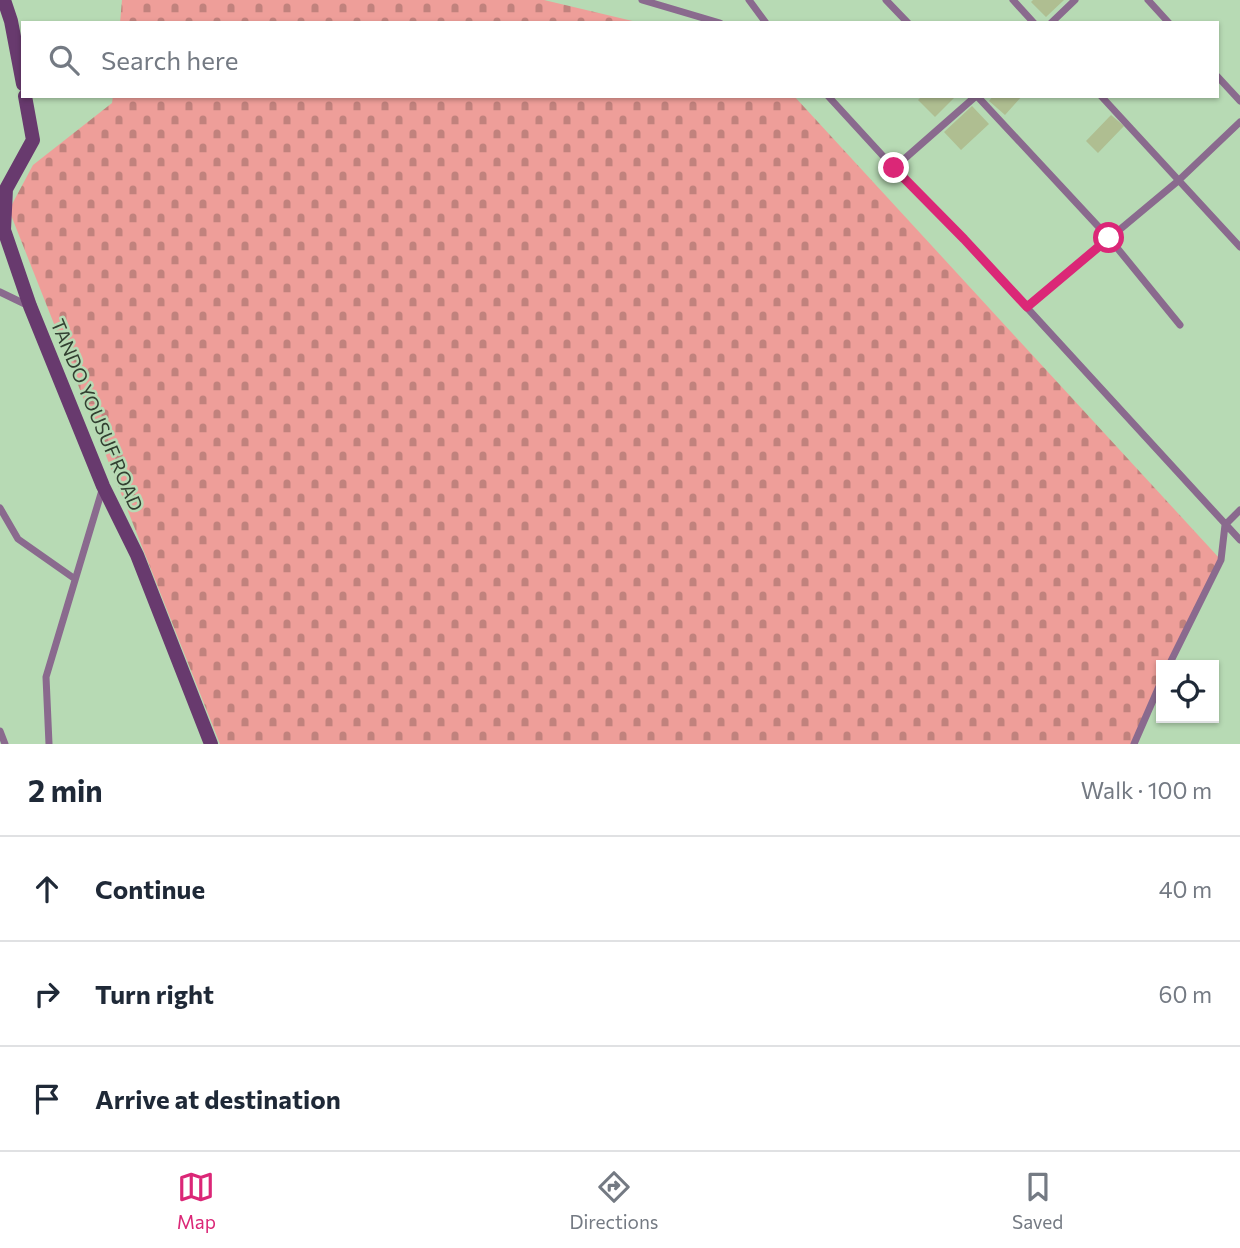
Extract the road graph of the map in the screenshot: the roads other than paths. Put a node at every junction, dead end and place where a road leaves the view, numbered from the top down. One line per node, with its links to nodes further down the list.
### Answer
1 (4, 0): 14 (street)
2 (642, 0): 8 (street)
3 (749, 0): 9 (street)
4 (886, 0): 10 (street)
5 (1013, 0): 11 (street)
6 (1075, 0): 12 (street)
7 (1148, 0): 13 (street)
8 (713, 21)
9 (765, 21)
10 (906, 21)
11 (1032, 21)
12 (1053, 21)
13 (1167, 21)
14 (21, 74)
15 (1219, 78): 21 (street)
16 (25, 98): 25 (street, TANDO YOUSUF ROAD)
17 (830, 98): 23 (street)
18 (974, 98): 23 (street)
19 (978, 98): 26 (street)
20 (1103, 98): 24 (street)
21 (1240, 101)
22 (1240, 122): 24 (street)
23 (894, 168): 30 (street)
24 (1178, 181): 26 (street); 27 (street)
25 (3, 184): 29 (street, TANDO YOUSUF ROAD)
26 (1109, 238): 30 (street); 31 (street)
27 (1240, 247)
28 (0, 292): 29 (street)
29 (30, 306): 32 (street, TANDO YOUSUF ROAD)
30 (1027, 307): 35 (street)
31 (1181, 324)
32 (103, 486): 37 (street); 43 (street, TANDO YOUSUF ROAD)
33 (0, 508): 37 (street)
34 (1240, 510): 35 (street)
35 (1225, 524): 36 (street); 38 (street)
36 (1240, 540)
37 (75, 579): 42 (street)
38 (1171, 660)
39 (1156, 693): 44 (street)
40 (0, 731): 41 (street)
41 (5, 744)
42 (49, 744)
43 (211, 744)
44 (1134, 744)

